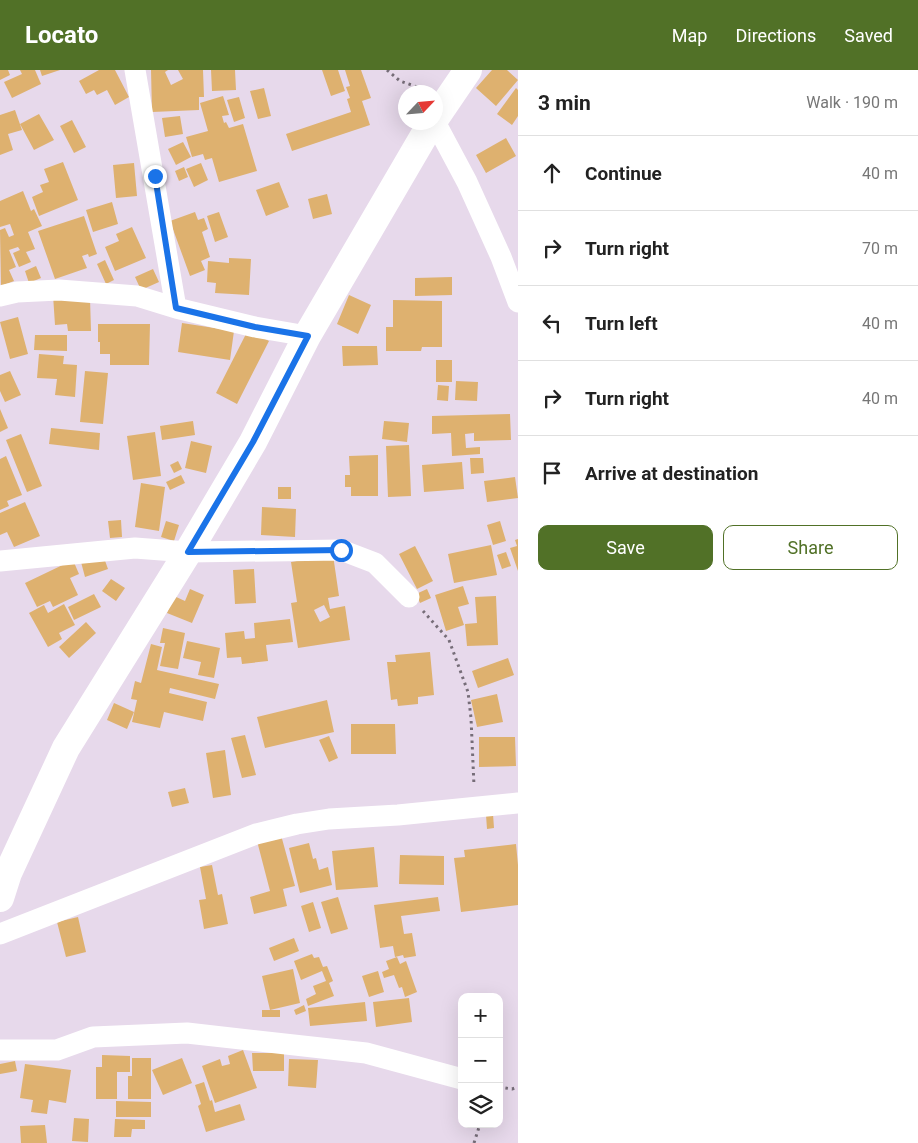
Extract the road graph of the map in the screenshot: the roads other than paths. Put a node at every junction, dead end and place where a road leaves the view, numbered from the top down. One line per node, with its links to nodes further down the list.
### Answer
1 (136, 70): 8 (street)
2 (468, 70): 3 (street)
3 (443, 107)
4 (428, 130): 9 (street)
5 (438, 130): 7 (street)
6 (0, 296): 8 (street)
7 (518, 302)
8 (176, 308): 9 (street)
9 (308, 336): 10 (street)
10 (188, 552): 11 (street); 12 (street); 14 (street)
11 (0, 561)
12 (409, 597)
13 (518, 803): 15 (street)
14 (0, 898)
15 (0, 934)
16 (0, 1050): 17 (street)
17 (458, 1077)

